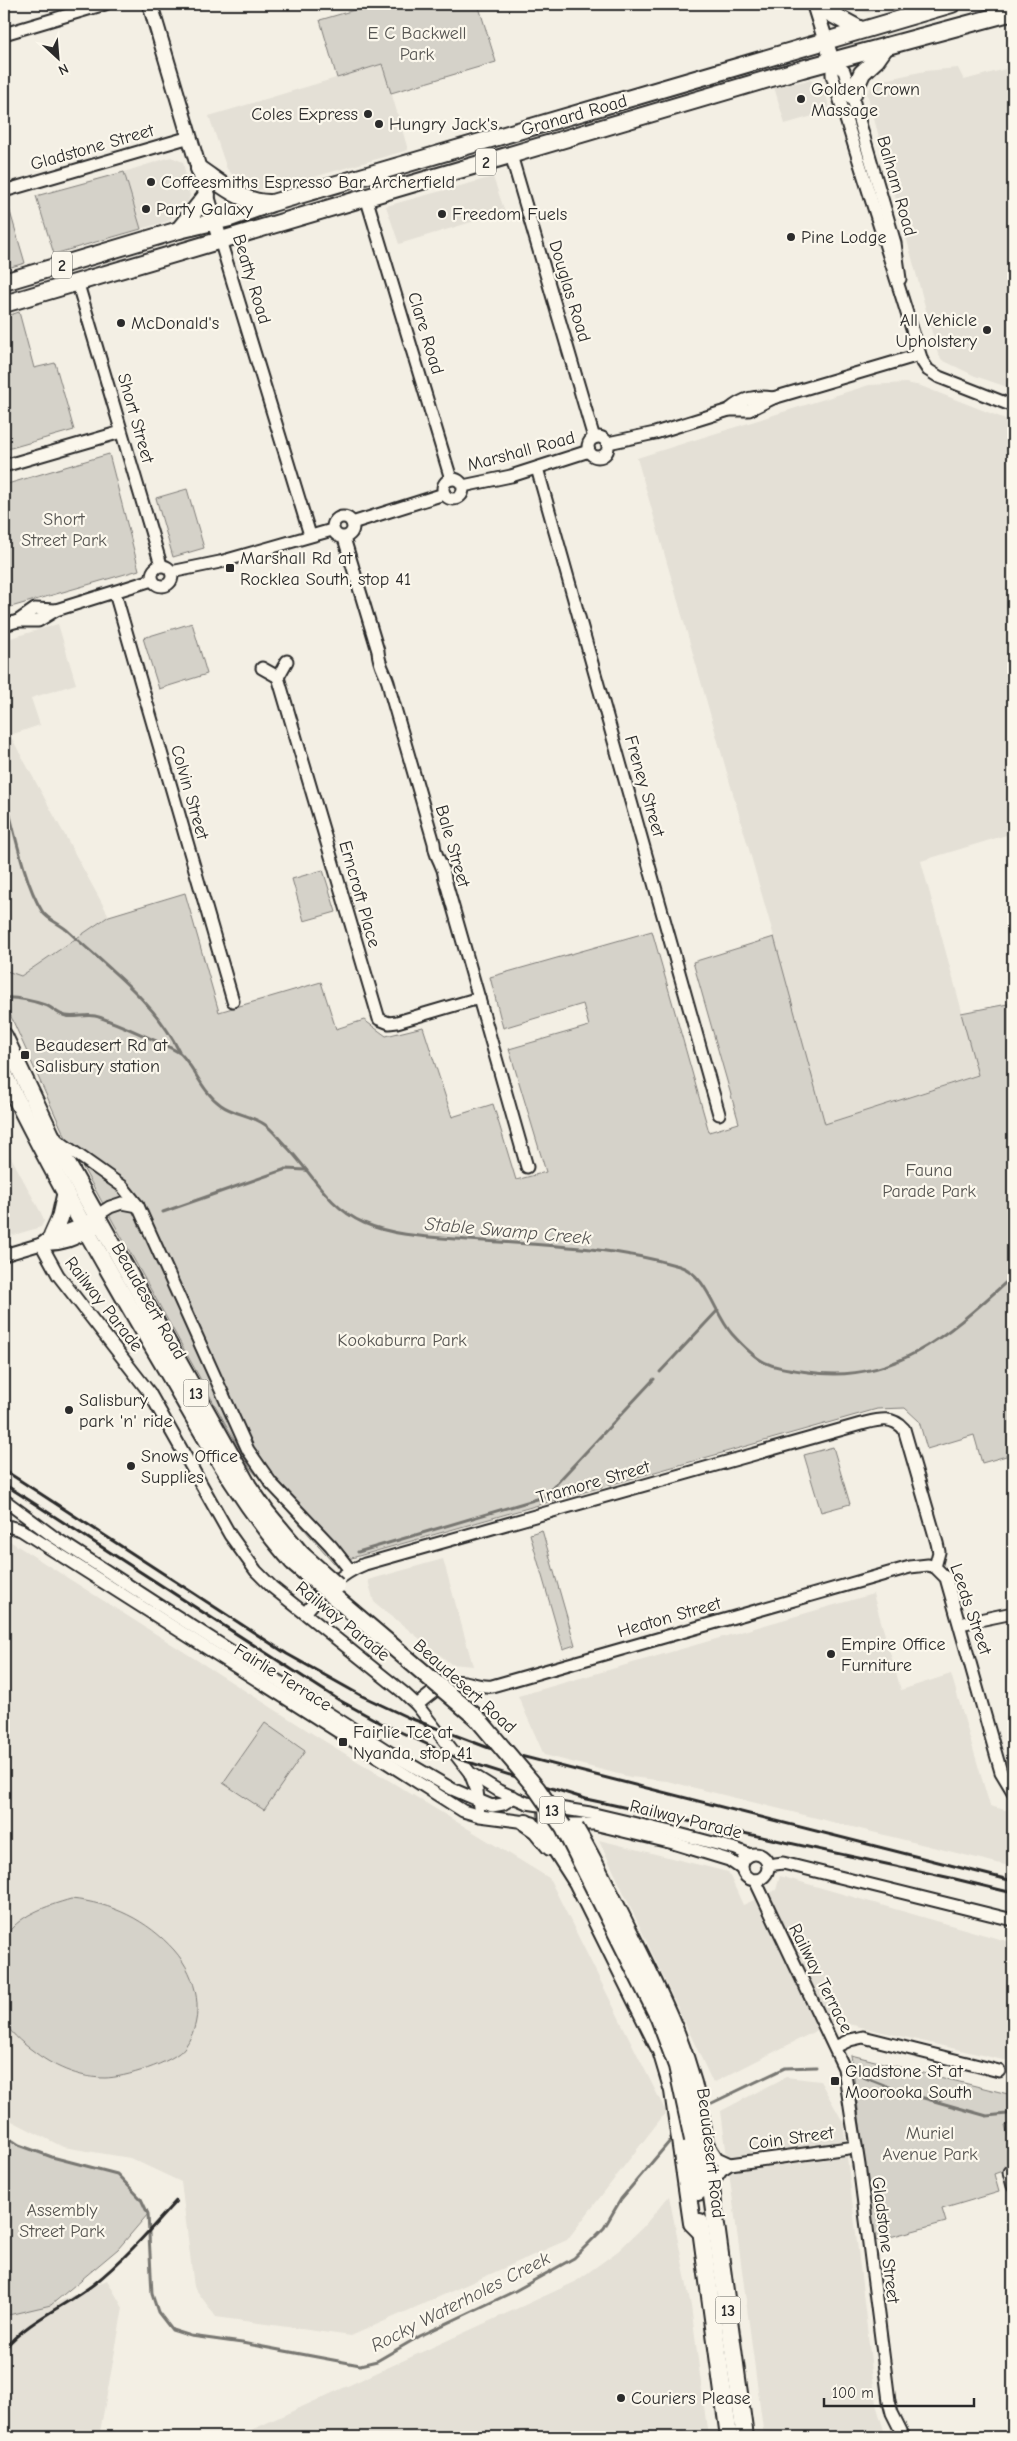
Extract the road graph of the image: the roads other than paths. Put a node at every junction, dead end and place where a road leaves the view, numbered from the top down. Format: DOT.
graph roads {
  1 [pos="105,4"];
  2 [pos="150,4"];
  3 [pos="815,4"];
  4 [pos="952,4"];
  5 [pos="1013,12"];
  6 [pos="861,30"];
  7 [pos="4,34"];
  8 [pos="825,41"];
  9 [pos="886,46"];
  10 [pos="832,60"];
  11 [pos="852,96"];
  12 [pos="190,137"];
  13 [pos="511,155"];
  14 [pos="199,169"];
  15 [pos="4,192"];
  16 [pos="207,195"];
  17 [pos="366,197"];
  18 [pos="272,203"];
  19 [pos="215,222"];
  20 [pos="179,230"];
  21 [pos="220,240"];
  22 [pos="77,281"];
  23 [pos="4,282"];
  24 [pos="901,298"];
  25 [pos="4,304"];
  26 [pos="919,355"];
  27 [pos="1013,406"];
  28 [pos="121,432"];
  29 [pos="594,438"];
  30 [pos="608,444"];
  31 [pos="589,451"];
  32 [pos="4,466"];
  33 [pos="537,468"];
  34 [pos="450,479"];
  35 [pos="463,486"];
  36 [pos="444,494"];
  37 [pos="352,523"];
  38 [pos="332,530"];
  39 [pos="310,536"];
  40 [pos="344,538"];
  41 [pos="166,568"];
  42 [pos="152,580"];
  43 [pos="115,593"];
  44 [pos="4,625"];
  45 [pos="287,661"];
  46 [pos="262,668"];
  47 [pos="278,677"];
  48 [pos="480,998"];
  49 [pos="232,1001"];
  50 [pos="4,1036"];
  51 [pos="4,1074"];
  52 [pos="719,1114"];
  53 [pos="51,1134"];
  54 [pos="527,1167"];
  55 [pos="65,1196"];
  56 [pos="138,1206"];
  57 [pos="99,1220"];
  58 [pos="84,1229"];
  59 [pos="47,1240"];
  60 [pos="4,1255"];
  61 [pos="904,1429"];
  62 [pos="4,1500"];
  63 [pos="4,1525"];
  64 [pos="297,1558"];
  65 [pos="935,1567"];
  66 [pos="350,1570"];
  67 [pos="305,1613"];
  68 [pos="1013,1613"];
  69 [pos="960,1624"];
  70 [pos="417,1705"];
  71 [pos="1013,1769"];
  72 [pos="1001,1772"];
  73 [pos="470,1773"];
  74 [pos="1013,1792"];
  75 [pos="514,1797"];
  76 [pos="479,1802"];
  77 [pos="547,1806"];
  78 [pos="480,1816"];
  79 [pos="526,1823"];
  80 [pos="552,1824"];
  81 [pos="557,1853"];
  82 [pos="750,1855"];
  83 [pos="768,1866"];
  84 [pos="742,1869"];
  85 [pos="755,1880"];
  86 [pos="1013,1920"];
  87 [pos="600,1928"];
  88 [pos="835,2047"];
  89 [pos="1000,2071"];
  90 [pos="700,2137"];
  91 [pos="856,2147"];
  92 [pos="730,2164"];
  93 [pos="1009,2172"];
  94 [pos="711,2185"];
  95 [pos="1013,2186"];
  96 [pos="700,2230"];
  97 [pos="729,2437"];
  98 [pos="745,2437"];
  99 [pos="904,2437"];
  1 -- 7 [label="street"];
  2 -- 12 [label="main road, Beatty Road"];
  3 -- 6 [label="highway"];
  3 -- 8 [label="main road, Balham Road"];
  4 -- 6 [label="highway, Granard Road / 2"];
  5 -- 9 [label="highway, Granard Road / 2"];
  6 -- 8 [label="highway, Granard Road / 2"];
  8 -- 10 [label="main road, Balham Road"];
  8 -- 18 [label="highway, Granard Road / 2"];
  9 -- 10 [label="highway, Granard Road / 2"];
  9 -- 11 [label="highway"];
  10 -- 11 [label="street, Balham Road"];
  10 -- 13 [label="highway, Granard Road / 2"];
  10 -- 24 [label="street, Balham Road"];
  11 -- 24 [label="street, Balham Road"];
  12 -- 14 [label="main road, Beatty Road"];
  12 -- 15 [label="street, Gladstone Street"];
  13 -- 17 [label="highway, Granard Road / 2"];
  13 -- 29 [label="street, Douglas Road"];
  14 -- 16 [label="main road, Beatty Road"];
  14 -- 18 [label="highway"];
  16 -- 19 [label="main road, Beatty Road"];
  16 -- 20 [label="highway"];
  17 -- 21 [label="highway, Granard Road / 2"];
  17 -- 34 [label="street, Clare Road"];
  18 -- 19 [label="highway, Granard Road / 2"];
  19 -- 20 [label="highway, Granard Road / 2"];
  19 -- 21 [label="main road, Beatty Road"];
  20 -- 23 [label="highway, Granard Road / 2"];
  21 -- 22 [label="highway, Granard Road / 2"];
  21 -- 39 [label="street, Beatty Road"];
  22 -- 25 [label="highway, Granard Road / 2"];
  22 -- 28 [label="street, Short Street"];
  24 -- 26 [label="street, Balham Road"];
  26 -- 27 [label="street"];
  26 -- 30 [label="street"];
  28 -- 32 [label="street"];
  28 -- 41 [label="street, Short Street"];
  29 -- 30 [label="street"];
  29 -- 31 [label="street"];
  30 -- 31 [label="street"];
  31 -- 33 [label="street, Marshall Road"];
  33 -- 35 [label="street, Marshall Road"];
  33 -- 52 [label="street, Freney Street"];
  34 -- 35 [label="street"];
  34 -- 36 [label="street"];
  35 -- 36 [label="street"];
  36 -- 37 [label="street"];
  37 -- 38 [label="street"];
  37 -- 40 [label="street"];
  38 -- 39 [label="street"];
  38 -- 40 [label="street"];
  39 -- 41 [label="street"];
  40 -- 48 [label="street, Bale Street"];
  41 -- 42 [label="street"];
  41 -- 42 [label="street"];
  42 -- 43 [label="street"];
  43 -- 44 [label="street"];
  43 -- 49 [label="street, Colvin Street"];
  45 -- 47 [label="street"];
  46 -- 47 [label="street"];
  47 -- 48 [label="street, Erncroft Place"];
  48 -- 54 [label="street, Bale Street"];
  50 -- 53 [label="highway, Beaudesert Road / 13"];
  51 -- 55 [label="highway, Beaudesert Road / 13"];
  53 -- 56 [label="street, Beaudesert Road"];
  53 -- 57 [label="highway, Beaudesert Road / 13"];
  55 -- 58 [label="highway, Beaudesert Road / 13"];
  55 -- 59 [label="highway"];
  56 -- 57 [label="street"];
  56 -- 66 [label="street, Beaudesert Road"];
  57 -- 58 [label="street"];
  57 -- 64 [label="highway, Beaudesert Road / 13"];
  58 -- 59 [label="street"];
  58 -- 64 [label="highway, Beaudesert Road / 13"];
  59 -- 60 [label="street"];
  59 -- 67 [label="street, Railway Parade"];
  61 -- 65 [label="street, Leeds Street"];
  61 -- 66 [label="street, Tramore Street"];
  62 -- 76 [label="street, Fairlie Terrace"];
  63 -- 78 [label="street, Fairlie Terrace"];
  64 -- 90 [label="highway, Beaudesert Road / 13, bridge"];
  65 -- 69 [label="street, Leeds Street"];
  65 -- 70 [label="street, Heaton Street"];
  66 -- 67 [label="street, Tramore Street"];
  67 -- 70 [label="street, Railway Parade"];
  68 -- 69 [label="street"];
  69 -- 72 [label="street, Leeds Street"];
  70 -- 73 [label="street, Railway Parade"];
  71 -- 72 [label="street"];
  72 -- 74 [label="street, Leeds Street"];
  73 -- 75 [label="street, Railway Parade"];
  73 -- 76 [label="street"];
  75 -- 76 [label="street, Fairlie Terrace"];
  75 -- 77 [label="street, Railway Parade"];
  76 -- 78 [label="street"];
  77 -- 80 [label="highway"];
  77 -- 82 [label="street, Railway Parade"];
  78 -- 79 [label="street, Fairlie Terrace"];
  79 -- 80 [label="street, Fairlie Terrace"];
  79 -- 81 [label="highway"];
  80 -- 81 [label="highway"];
  80 -- 84 [label="street, Railway Parade"];
  80 -- 87 [label="highway"];
  81 -- 87 [label="highway"];
  82 -- 83 [label="street"];
  82 -- 84 [label="street"];
  83 -- 85 [label="street"];
  83 -- 86 [label="street"];
  84 -- 85 [label="street"];
  85 -- 88 [label="street, Railway Terrace"];
  87 -- 96 [label="highway"];
  88 -- 89 [label="street, Railway Terrace"];
  88 -- 91 [label="street, Gladstone Street"];
  90 -- 92 [label="street, Coin Street"];
  90 -- 94 [label="highway, Beaudesert Road / 13"];
  90 -- 96 [label="highway, Beaudesert Road / 13"];
  91 -- 92 [label="street, Coin Street"];
  91 -- 99 [label="street, Gladstone Street"];
  92 -- 94 [label="street, Coin Street"];
  93 -- 95 [label="street"];
  94 -- 98 [label="highway, Beaudesert Road / 13"];
  96 -- 97 [label="highway, Beaudesert Road / 13"];
}
